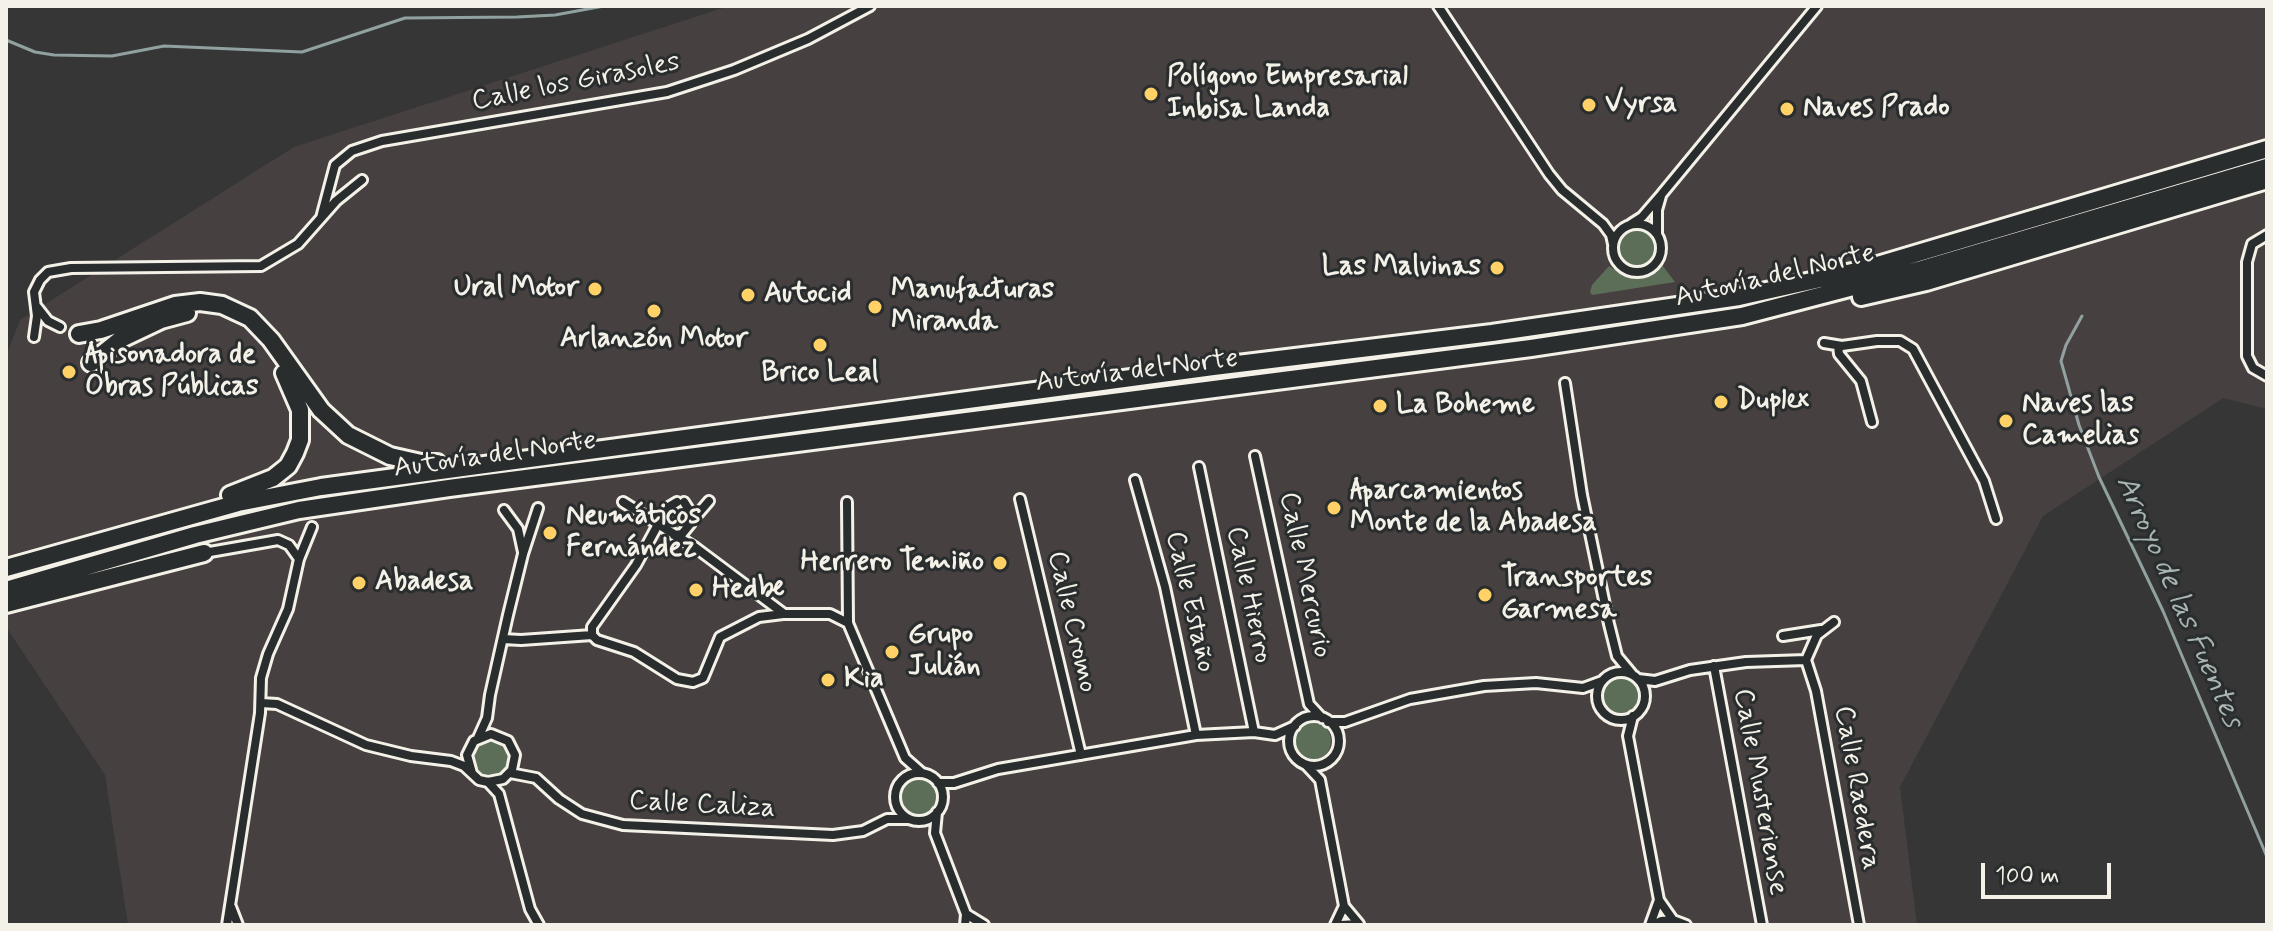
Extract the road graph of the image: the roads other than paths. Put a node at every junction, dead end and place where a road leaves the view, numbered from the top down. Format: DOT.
graph roads {
  1 [pos="870,6"];
  2 [pos="1438,6"];
  3 [pos="1817,6"];
  4 [pos="2267,149"];
  5 [pos="2267,167"];
  6 [pos="362,180"];
  7 [pos="2267,180"];
  8 [pos="1661,195"];
  9 [pos="321,218"];
  10 [pos="1596,218"];
  11 [pos="1630,224"];
  12 [pos="1657,233"];
  13 [pos="2267,235"];
  14 [pos="1613,244"];
  15 [pos="35,303"];
  16 [pos="1742,316"];
  17 [pos="60,327"];
  18 [pos="79,334"];
  19 [pos="34,337"];
  20 [pos="1824,343"];
  21 [pos="1838,346"];
  22 [pos="91,363"];
  23 [pos="2267,376"];
  24 [pos="1565,383"];
  25 [pos="1872,422"];
  26 [pos="1255,456"];
  27 [pos="494,463"];
  28 [pos="1199,467"];
  29 [pos="1135,480"];
  30 [pos="1020,499"];
  31 [pos="709,501"];
  32 [pos="623,502"];
  33 [pos="847,502"];
  34 [pos="538,508"];
  35 [pos="504,510"];
  36 [pos="193,514"];
  37 [pos="1996,519"];
  38 [pos="660,522"];
  39 [pos="690,526"];
  40 [pos="312,527"];
  41 [pos="671,533"];
  42 [pos="696,548"];
  43 [pos="204,553"];
  44 [pos="523,554"];
  45 [pos="299,559"];
  46 [pos="6,568"];
  47 [pos="6,590"];
  48 [pos="761,596"];
  49 [pos="6,604"];
  50 [pos="783,614"];
  51 [pos="759,617"];
  52 [pos="1834,622"];
  53 [pos="848,623"];
  54 [pos="1821,630"];
  55 [pos="592,635"];
  56 [pos="1783,636"];
  57 [pos="503,639"];
  58 [pos="1617,656"];
  59 [pos="1806,660"];
  60 [pos="1714,666"];
  61 [pos="1635,676"];
  62 [pos="1603,680"];
  63 [pos="1655,681"];
  64 [pos="1583,688"];
  65 [pos="1645,698"];
  66 [pos="261,703"];
  67 [pos="1309,704"];
  68 [pos="1599,704"];
  69 [pos="1633,716"];
  70 [pos="487,718"];
  71 [pos="1615,719"];
  72 [pos="1325,720"];
  73 [pos="1345,722"];
  74 [pos="1296,724"];
  75 [pos="1254,732"];
  76 [pos="1196,735"];
  77 [pos="1275,735"];
  78 [pos="1628,736"];
  79 [pos="501,737"];
  80 [pos="477,738"];
  81 [pos="1338,743"];
  82 [pos="1291,750"];
  83 [pos="468,751"];
  84 [pos="515,755"];
  85 [pos="1081,755"];
  86 [pos="905,758"];
  87 [pos="451,761"];
  88 [pos="1327,762"];
  89 [pos="1306,765"];
  90 [pos="472,773"];
  91 [pos="922,773"];
  92 [pos="508,774"];
  93 [pos="526,774"];
  94 [pos="902,779"];
  95 [pos="1320,780"];
  96 [pos="488,782"];
  97 [pos="938,783"];
  98 [pos="954,783"];
  99 [pos="499,794"];
  100 [pos="895,799"];
  101 [pos="942,799"];
  102 [pos="938,811"];
  103 [pos="887,819"];
  104 [pos="914,820"];
  105 [pos="935,833"];
  106 [pos="1659,900"];
  107 [pos="230,905"];
  108 [pos="1344,906"];
  109 [pos="530,911"];
  110 [pos="966,914"];
  111 [pos="1673,920"];
  112 [pos="1361,924"];
  113 [pos="227,925"];
  114 [pos="238,925"];
  115 [pos="527,925"];
  116 [pos="539,925"];
  117 [pos="965,925"];
  118 [pos="984,925"];
  119 [pos="1335,925"];
  120 [pos="1341,925"];
  121 [pos="1652,925"];
  122 [pos="1686,925"];
  123 [pos="1762,925"];
  124 [pos="1859,925"];
  1 -- 9 [label="street, Calle los Girasoles"];
  2 -- 10 [label="street"];
  3 -- 8 [label="street"];
  4 -- 27 [label="highway, Autovía del Norte"];
  5 -- 16 [label="highway, Autovía del Norte"];
  6 -- 9 [label="street"];
  7 -- 16 [label="highway"];
  8 -- 11 [label="street"];
  8 -- 12 [label="street"];
  9 -- 15 [label="street"];
  10 -- 11 [label="street"];
  10 -- 14 [label="street"];
  11 -- 12 [label="street"];
  11 -- 14 [label="street"];
  12 -- 14 [label="street"];
  13 -- 23 [label="street"];
  15 -- 17 [label="street"];
  15 -- 19 [label="street"];
  16 -- 47 [label="highway, Autovía del Norte"];
  18 -- 27 [label="highway"];
  20 -- 21 [label="street"];
  21 -- 25 [label="street"];
  21 -- 37 [label="street"];
  22 -- 36 [label="highway"];
  24 -- 58 [label="street"];
  26 -- 67 [label="street, Calle Mercurio"];
  27 -- 36 [label="highway, Autovía del Norte"];
  28 -- 75 [label="street, Calle Hierro"];
  29 -- 76 [label="street, Calle Estaño"];
  30 -- 85 [label="street, Calle Cromo"];
  31 -- 39 [label="street"];
  32 -- 38 [label="street"];
  33 -- 53 [label="street"];
  34 -- 44 [label="street"];
  35 -- 44 [label="street"];
  36 -- 46 [label="highway, Autovía del Norte"];
  38 -- 39 [label="street"];
  38 -- 41 [label="street"];
  38 -- 55 [label="street"];
  39 -- 41 [label="street"];
  39 -- 42 [label="street"];
  40 -- 45 [label="street"];
  41 -- 42 [label="street"];
  42 -- 48 [label="street"];
  43 -- 45 [label="street"];
  43 -- 49 [label="highway"];
  44 -- 57 [label="street"];
  45 -- 66 [label="street"];
  48 -- 50 [label="street"];
  48 -- 51 [label="street"];
  50 -- 51 [label="street"];
  50 -- 53 [label="street"];
  51 -- 55 [label="street"];
  52 -- 54 [label="street"];
  53 -- 86 [label="street"];
  54 -- 56 [label="street"];
  54 -- 59 [label="street"];
  55 -- 57 [label="street"];
  57 -- 70 [label="street"];
  58 -- 61 [label="street"];
  58 -- 62 [label="street"];
  59 -- 60 [label="street"];
  59 -- 124 [label="street, Calle Raedera"];
  60 -- 63 [label="street"];
  60 -- 123 [label="street, Calle Musteriense"];
  61 -- 62 [label="street"];
  61 -- 63 [label="street"];
  61 -- 65 [label="street"];
  62 -- 64 [label="street"];
  62 -- 68 [label="street"];
  63 -- 65 [label="street"];
  64 -- 68 [label="street"];
  64 -- 73 [label="street"];
  65 -- 69 [label="street"];
  66 -- 87 [label="street"];
  66 -- 107 [label="street"];
  67 -- 72 [label="street"];
  67 -- 74 [label="street"];
  68 -- 71 [label="street"];
  69 -- 71 [label="street"];
  69 -- 78 [label="street"];
  70 -- 79 [label="street"];
  70 -- 80 [label="street"];
  71 -- 78 [label="street"];
  72 -- 73 [label="street"];
  72 -- 74 [label="street"];
  72 -- 81 [label="street"];
  73 -- 81 [label="street"];
  74 -- 77 [label="street"];
  74 -- 82 [label="street"];
  75 -- 76 [label="street"];
  75 -- 77 [label="street"];
  76 -- 85 [label="street"];
  77 -- 82 [label="street"];
  78 -- 106 [label="street"];
  79 -- 80 [label="street"];
  79 -- 84 [label="street"];
  80 -- 83 [label="street"];
  81 -- 88 [label="street"];
  82 -- 89 [label="street"];
  83 -- 87 [label="street"];
  83 -- 90 [label="street"];
  84 -- 92 [label="street"];
  84 -- 93 [label="street, Calle Caliza"];
  85 -- 98 [label="street"];
  86 -- 91 [label="street"];
  86 -- 94 [label="street"];
  87 -- 90 [label="street"];
  88 -- 89 [label="street"];
  88 -- 95 [label="street"];
  89 -- 95 [label="street"];
  90 -- 96 [label="street"];
  91 -- 94 [label="street"];
  91 -- 97 [label="street"];
  92 -- 93 [label="street"];
  92 -- 96 [label="street"];
  92 -- 99 [label="street"];
  93 -- 103 [label="street, Calle Caliza"];
  94 -- 100 [label="street"];
  95 -- 108 [label="street"];
  96 -- 99 [label="street"];
  97 -- 98 [label="street"];
  97 -- 101 [label="street"];
  98 -- 101 [label="street"];
  99 -- 109 [label="street"];
  100 -- 103 [label="street"];
  100 -- 104 [label="street"];
  101 -- 102 [label="street"];
  102 -- 104 [label="street"];
  102 -- 105 [label="street"];
  103 -- 104 [label="street, Calle Caliza"];
  104 -- 105 [label="street"];
  105 -- 110 [label="street"];
  106 -- 111 [label="street"];
  106 -- 121 [label="street"];
  107 -- 113 [label="street"];
  107 -- 114 [label="street"];
  108 -- 112 [label="street"];
  108 -- 119 [label="street"];
  109 -- 115 [label="street"];
  109 -- 116 [label="street"];
  110 -- 117 [label="street"];
  110 -- 118 [label="street"];
  111 -- 121 [label="street"];
  111 -- 122 [label="street"];
  112 -- 120 [label="street"];
}
